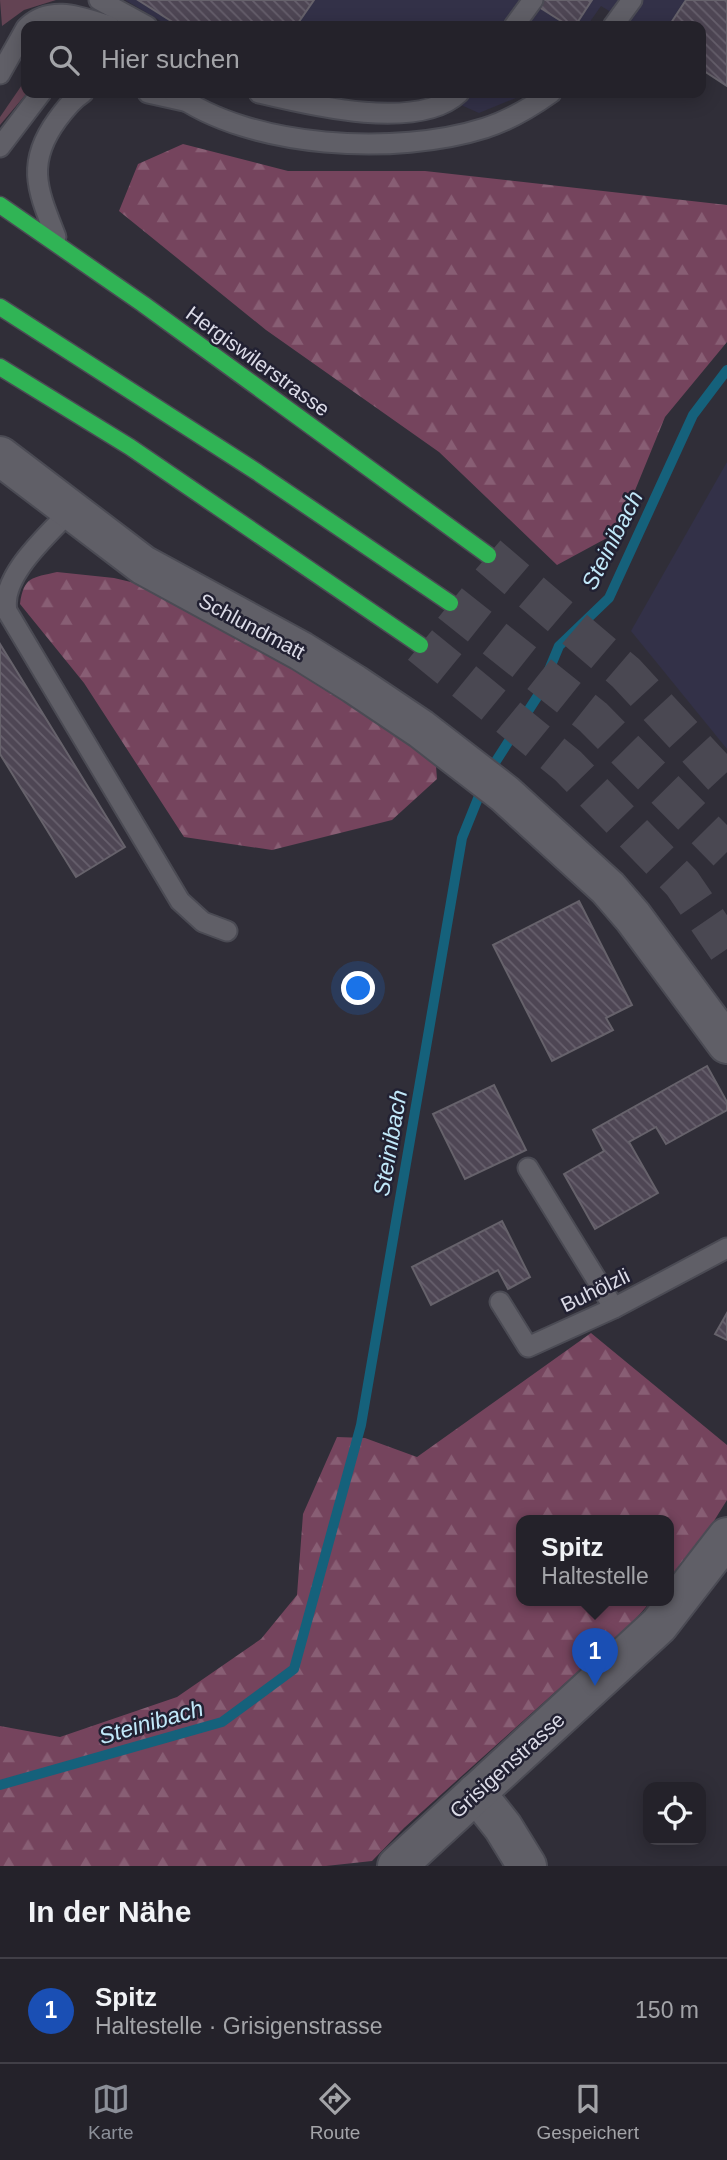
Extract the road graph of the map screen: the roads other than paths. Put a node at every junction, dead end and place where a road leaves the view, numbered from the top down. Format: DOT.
graph roads {
  1 [pos="99,0"];
  2 [pos="533,0"];
  3 [pos="632,0"];
  4 [pos="34,21"];
  5 [pos="95,21"];
  6 [pos="138,21"];
  7 [pos="518,21"];
  8 [pos="617,21"];
  9 [pos="21,38"];
  10 [pos="0,75"];
  11 [pos="37,98"];
  12 [pos="76,98"];
  13 [pos="181,98"];
  14 [pos="285,98"];
  15 [pos="454,98"];
  16 [pos="544,98"];
  17 [pos="0,147"];
  18 [pos="0,205"];
  19 [pos="60,244"];
  20 [pos="0,307"];
  21 [pos="0,367"];
  22 [pos="0,456"];
  23 [pos="71,510"];
  24 [pos="488,555"];
  25 [pos="450,603"];
  26 [pos="420,645"];
  27 [pos="227,931"];
  28 [pos="727,1044"];
  29 [pos="528,1168"];
  30 [pos="727,1248"];
  31 [pos="500,1302"];
  32 [pos="614,1308"];
  33 [pos="727,1537"];
  34 [pos="674,1606"];
  35 [pos="674,1606"];
  36 [pos="476,1793"];
  37 [pos="397,1866"];
  38 [pos="527,1866"];
  1 -- 6 [label="lane"];
  2 -- 7 [label="lane"];
  3 -- 8 [label="lane"];
  4 -- 5 [label="lane"];
  9 -- 10 [label="lane"];
  11 -- 17 [label="lane"];
  12 -- 19 [label="lane"];
  13 -- 16 [label="lane"];
  14 -- 15 [label="lane"];
  18 -- 19 [label="main road, Hergiswilerstrasse"];
  19 -- 24 [label="main road, Hergiswilerstrasse"];
  20 -- 25 [label="main road"];
  21 -- 26 [label="main road"];
  22 -- 23 [label="street, Schlundmatt"];
  23 -- 27 [label="lane"];
  23 -- 28 [label="street, Schlundmatt"];
  29 -- 32 [label="lane"];
  30 -- 32 [label="lane, Buhölzli"];
  31 -- 32 [label="lane, Buhölzli"];
  33 -- 34 [label="street, Grisigenstrasse"];
  35 -- 36 [label="street, Grisigenstrasse"];
  36 -- 37 [label="street, Grisigenstrasse"];
  36 -- 38 [label="street"];
}
